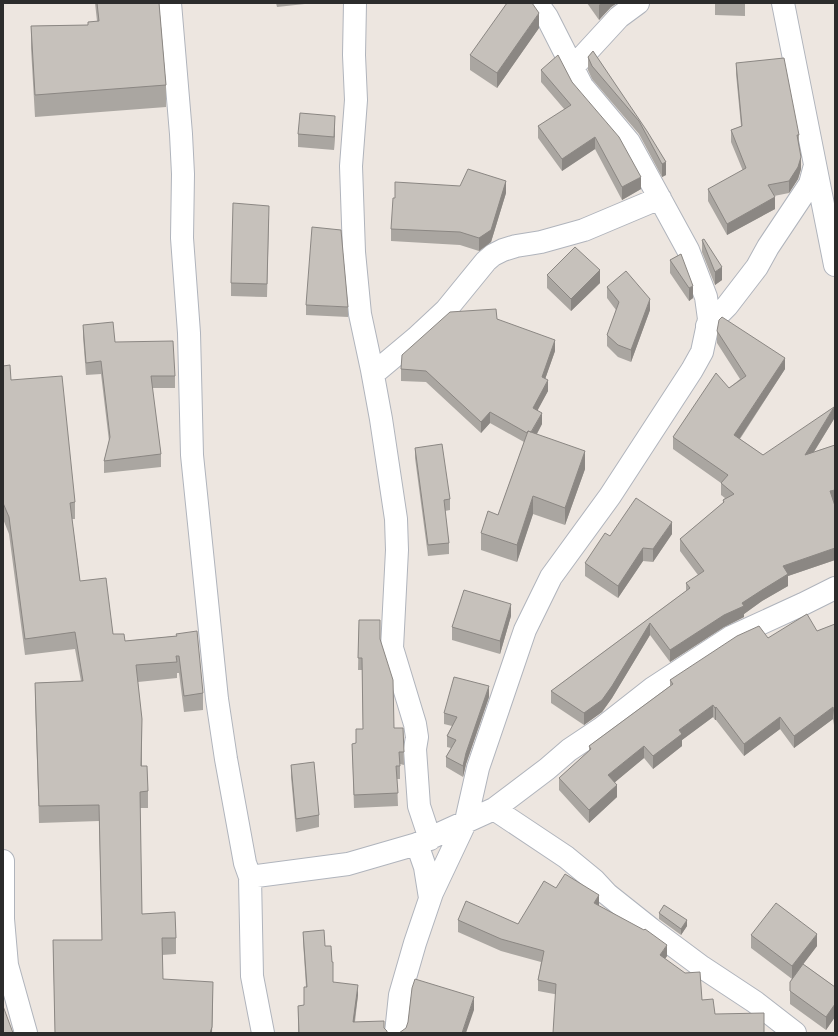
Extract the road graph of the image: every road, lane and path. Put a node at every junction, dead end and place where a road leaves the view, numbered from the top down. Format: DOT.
graph roads {
  1 [pos="170,3"];
  2 [pos="355,3"];
  3 [pos="537,3"];
  4 [pos="638,3"];
  5 [pos="783,3"];
  6 [pos="573,67"];
  7 [pos="816,165"];
  8 [pos="660,198"];
  9 [pos="835,265"];
  10 [pos="707,326"];
  11 [pos="373,374"];
  12 [pos="835,588"];
  13 [pos="494,808"];
  14 [pos="466,821"];
  15 [pos="423,842"];
  16 [pos="3,865"];
  17 [pos="250,877"];
  18 [pos="430,898"];
  19 [pos="26,1033"];
  20 [pos="263,1033"];
  21 [pos="396,1033"];
  22 [pos="795,1033"];
  1 -- 17 [label="street"];
  2 -- 11 [label="street"];
  3 -- 6 [label="street"];
  4 -- 6 [label="street"];
  5 -- 7 [label="street"];
  6 -- 8 [label="street"];
  7 -- 9 [label="street"];
  7 -- 10 [label="street"];
  8 -- 10 [label="street"];
  8 -- 11 [label="street"];
  10 -- 14 [label="street"];
  11 -- 15 [label="street"];
  12 -- 13 [label="street"];
  13 -- 14 [label="street"];
  13 -- 22 [label="street"];
  14 -- 15 [label="street"];
  14 -- 18 [label="street"];
  15 -- 17 [label="street"];
  15 -- 18 [label="street"];
  16 -- 19 [label="street"];
  17 -- 20 [label="street"];
  18 -- 21 [label="street"];
}
